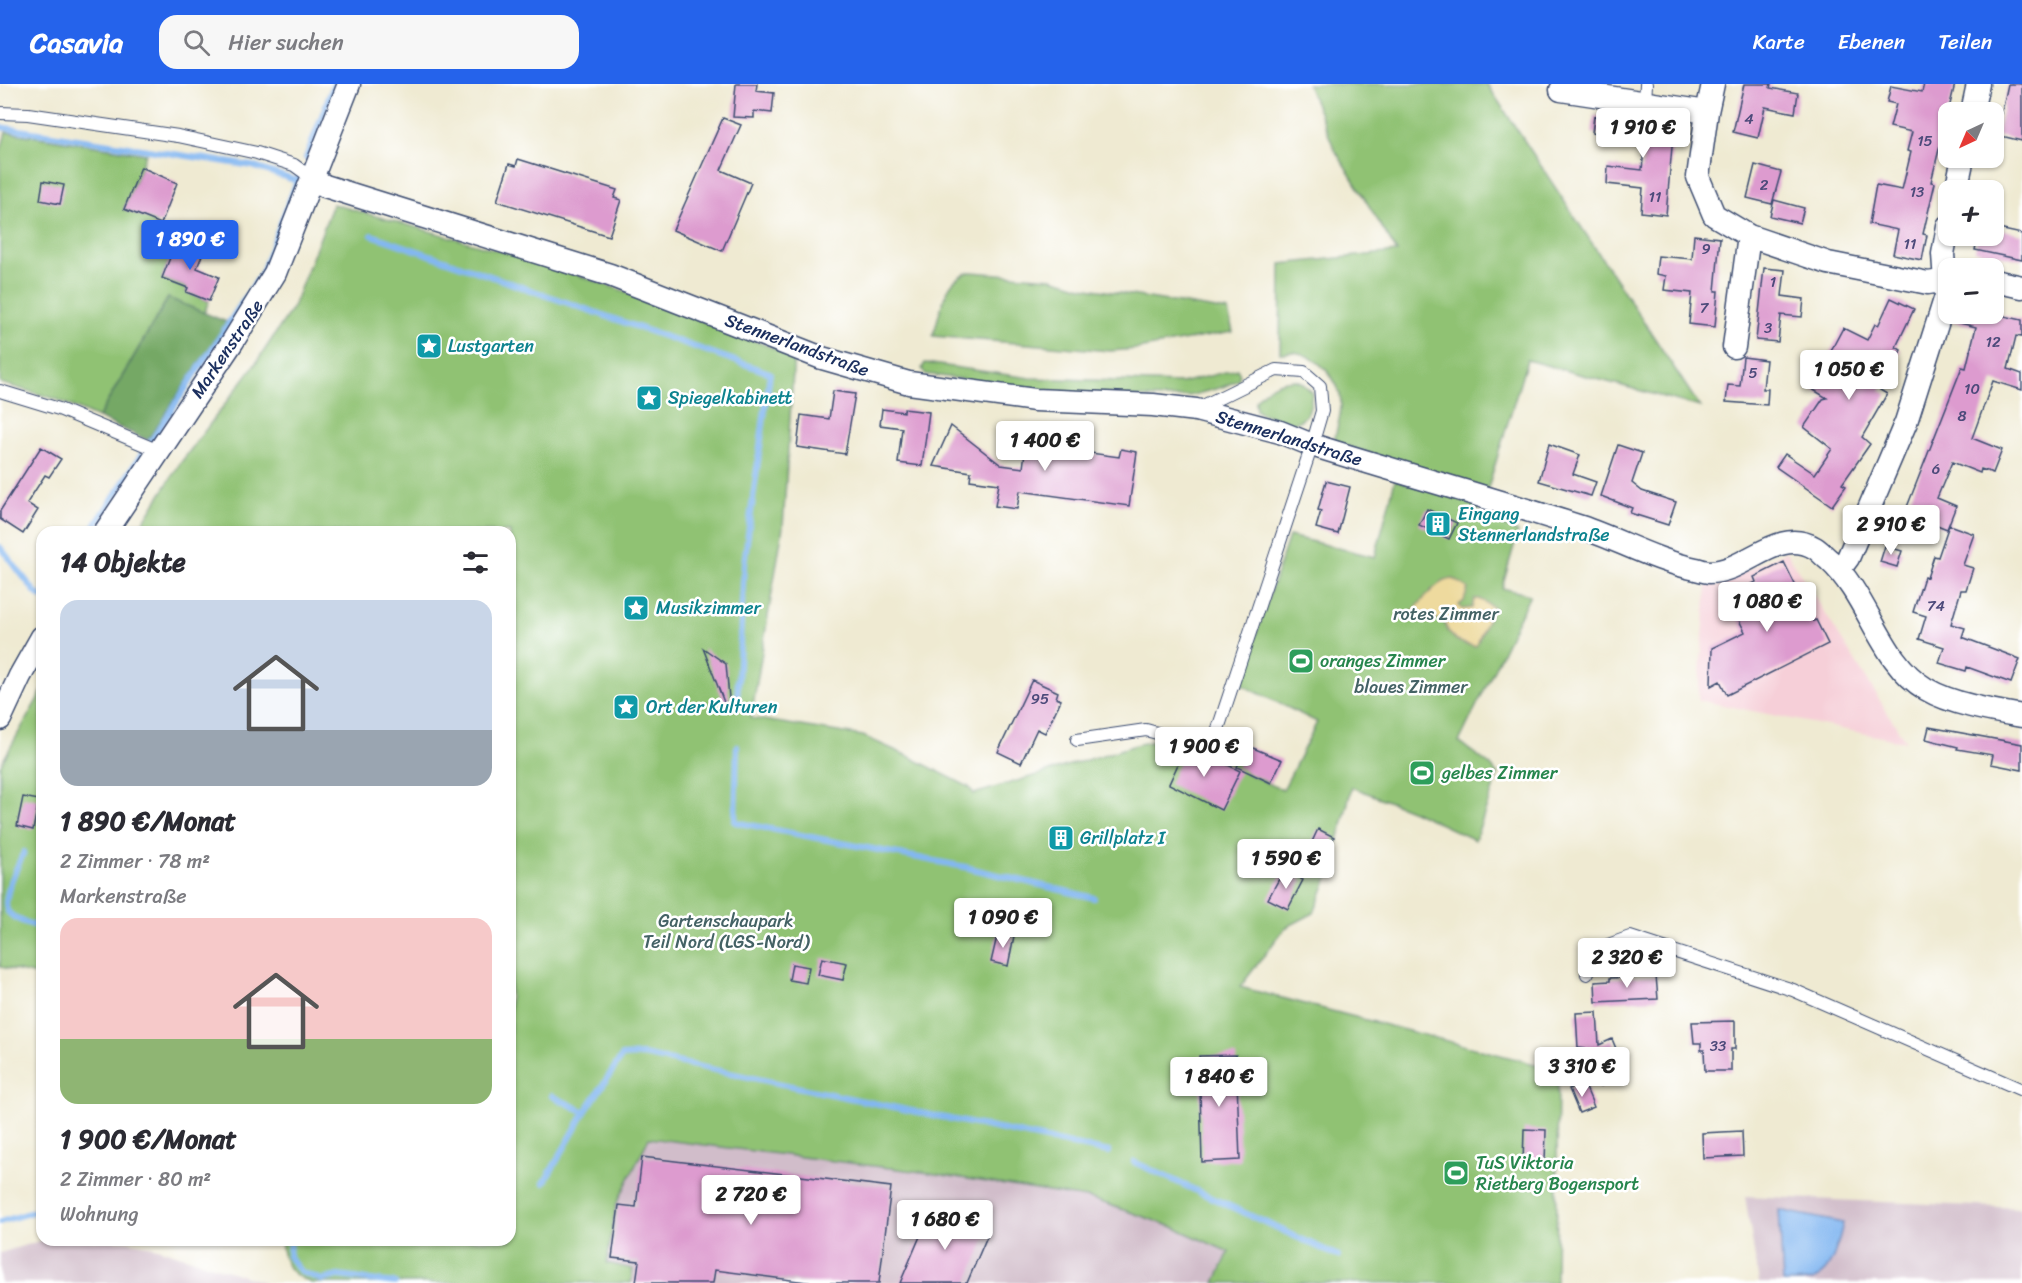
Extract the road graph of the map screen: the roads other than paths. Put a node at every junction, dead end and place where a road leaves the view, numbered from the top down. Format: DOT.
graph roads {
  1 [pos="349,84"];
  2 [pos="1713,84"];
  3 [pos="1978,84"];
  4 [pos="1561,90"];
  5 [pos="1645,93"];
  6 [pos="1974,102"];
  7 [pos="1707,112"];
  8 [pos="0,113"];
  9 [pos="312,178"];
  10 [pos="1749,236"];
  11 [pos="1938,281"];
  12 [pos="2004,283"];
  13 [pos="2022,287"];
  14 [pos="1938,321"];
  15 [pos="1734,347"];
  16 [pos="0,391"];
  17 [pos="1196,410"];
  18 [pos="1312,445"];
  19 [pos="159,451"];
  20 [pos="109,526"];
  21 [pos="1839,570"];
  22 [pos="36,648"];
  23 [pos="2022,716"];
  24 [pos="0,719"];
  25 [pos="1077,740"];
  26 [pos="1587,974"];
  27 [pos="2022,1090"];
  1 -- 9 [label="street, Markenstraße"];
  2 -- 7 [label="street"];
  3 -- 6 [label="street"];
  4 -- 5 [label="street"];
  5 -- 7 [label="street"];
  7 -- 10 [label="street"];
  8 -- 9 [label="lane"];
  9 -- 17 [label="street, Stennerlandstraße"];
  9 -- 19 [label="street, Markenstraße"];
  10 -- 11 [label="street"];
  10 -- 15 [label="street"];
  12 -- 13 [label="street"];
  14 -- 21 [label="street"];
  16 -- 19 [label="lane"];
  17 -- 18 [label="street, Stennerlandstraße"];
  17 -- 18 [label="lane"];
  18 -- 21 [label="street, Stennerlandstraße"];
  18 -- 25 [label="lane"];
  19 -- 20 [label="street, Markenstraße"];
  21 -- 23 [label="street, Stennerlandstraße"];
  22 -- 24 [label="street"];
  26 -- 27 [label="lane"];
}
